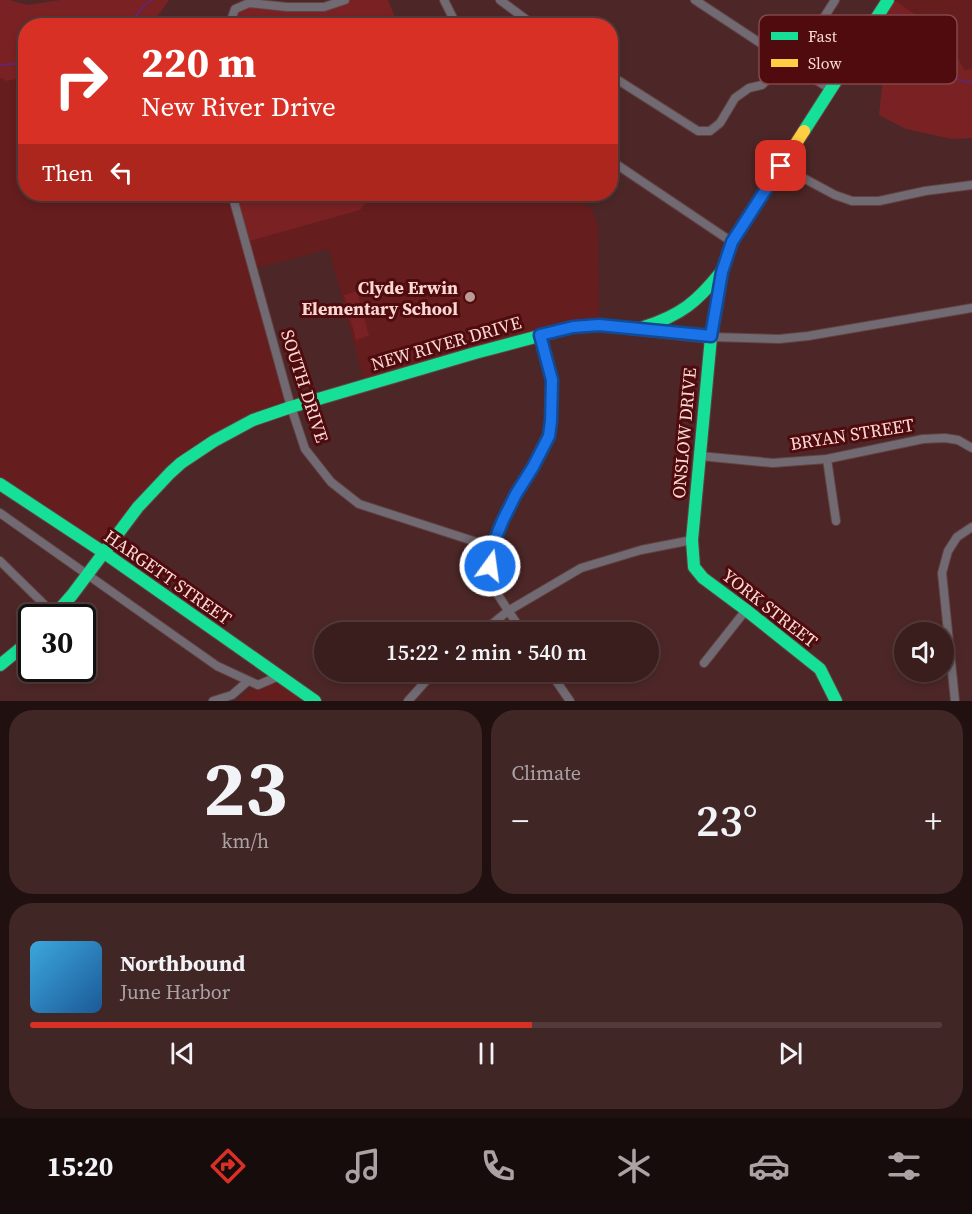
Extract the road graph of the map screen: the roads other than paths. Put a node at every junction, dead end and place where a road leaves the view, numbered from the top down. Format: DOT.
graph roads {
  1 [pos="345,0"];
  2 [pos="444,0"];
  3 [pos="500,0"];
  4 [pos="695,0"];
  5 [pos="835,0"];
  6 [pos="888,0"];
  7 [pos="236,6"];
  8 [pos="826,15"];
  9 [pos="878,15"];
  10 [pos="454,18"];
  11 [pos="524,18"];
  12 [pos="759,42"];
  13 [pos="618,80"];
  14 [pos="763,84"];
  15 [pos="822,84"];
  16 [pos="833,84"];
  17 [pos="830,89"];
  18 [pos="618,165"];
  19 [pos="781,166"];
  20 [pos="972,185"];
  21 [pos="234,201"];
  22 [pos="732,242"];
  23 [pos="722,272"];
  24 [pos="972,308"];
  25 [pos="636,329"];
  26 [pos="540,335"];
  27 [pos="711,336"];
  28 [pos="291,406"];
  29 [pos="972,448"];
  30 [pos="700,456"];
  31 [pos="827,459"];
  32 [pos="0,484"];
  33 [pos="0,513"];
  34 [pos="836,521"];
  35 [pos="972,526"];
  36 [pos="692,540"];
  37 [pos="492,547"];
  38 [pos="103,552"];
  39 [pos="0,561"];
  40 [pos="87,574"];
  41 [pos="41,604"];
  42 [pos="64,604"];
  43 [pos="746,610"];
  44 [pos="508,611"];
  45 [pos="494,622"];
  46 [pos="516,622"];
  47 [pos="18,650"];
  48 [pos="704,663"];
  49 [pos="0,665"];
  50 [pos="279,676"];
  51 [pos="248,681"];
  52 [pos="425,682"];
  53 [pos="557,682"];
  54 [pos="213,701"];
  55 [pos="315,701"];
  56 [pos="408,701"];
  57 [pos="570,701"];
  58 [pos="836,701"];
  59 [pos="955,701"];
  1 -- 7 [label="street"];
  2 -- 10 [label="street"];
  3 -- 11 [label="street"];
  4 -- 12 [label="street"];
  5 -- 8 [label="street"];
  6 -- 9 [label="street, ONSLOW DRIVE"];
  13 -- 14 [label="street"];
  15 -- 17 [label="street"];
  16 -- 17 [label="street, ONSLOW DRIVE"];
  17 -- 19 [label="street, ONSLOW DRIVE"];
  18 -- 22 [label="street"];
  19 -- 20 [label="street"];
  19 -- 22 [label="street, ONSLOW DRIVE"];
  21 -- 28 [label="street, SOUTH DRIVE"];
  22 -- 23 [label="street, ONSLOW DRIVE"];
  23 -- 25 [label="street"];
  23 -- 27 [label="street, ONSLOW DRIVE"];
  24 -- 27 [label="street, NEW RIVER DRIVE"];
  25 -- 26 [label="street, NEW RIVER DRIVE"];
  25 -- 27 [label="street, NEW RIVER DRIVE"];
  26 -- 28 [label="street, NEW RIVER DRIVE"];
  26 -- 37 [label="street"];
  27 -- 30 [label="street, ONSLOW DRIVE"];
  28 -- 37 [label="street, SOUTH DRIVE"];
  28 -- 38 [label="street, NEW RIVER DRIVE"];
  29 -- 31 [label="street, BRYAN STREET"];
  30 -- 31 [label="street, BRYAN STREET"];
  30 -- 36 [label="street, ONSLOW DRIVE"];
  31 -- 34 [label="street"];
  32 -- 38 [label="street, HARGETT STREET"];
  33 -- 40 [label="street"];
  35 -- 59 [label="street"];
  36 -- 43 [label="street, YORK STREET"];
  36 -- 44 [label="street"];
  37 -- 44 [label="street"];
  38 -- 40 [label="street, NEW RIVER DRIVE"];
  38 -- 50 [label="street, HARGETT STREET"];
  39 -- 41 [label="street"];
  40 -- 42 [label="street, NEW RIVER DRIVE"];
  40 -- 51 [label="street"];
  43 -- 48 [label="street"];
  43 -- 58 [label="street, YORK STREET"];
  44 -- 45 [label="street"];
  44 -- 46 [label="street"];
  47 -- 49 [label="street"];
  50 -- 51 [label="street"];
  50 -- 55 [label="street, HARGETT STREET"];
  51 -- 54 [label="street"];
  52 -- 56 [label="street"];
  53 -- 57 [label="street"];
}
